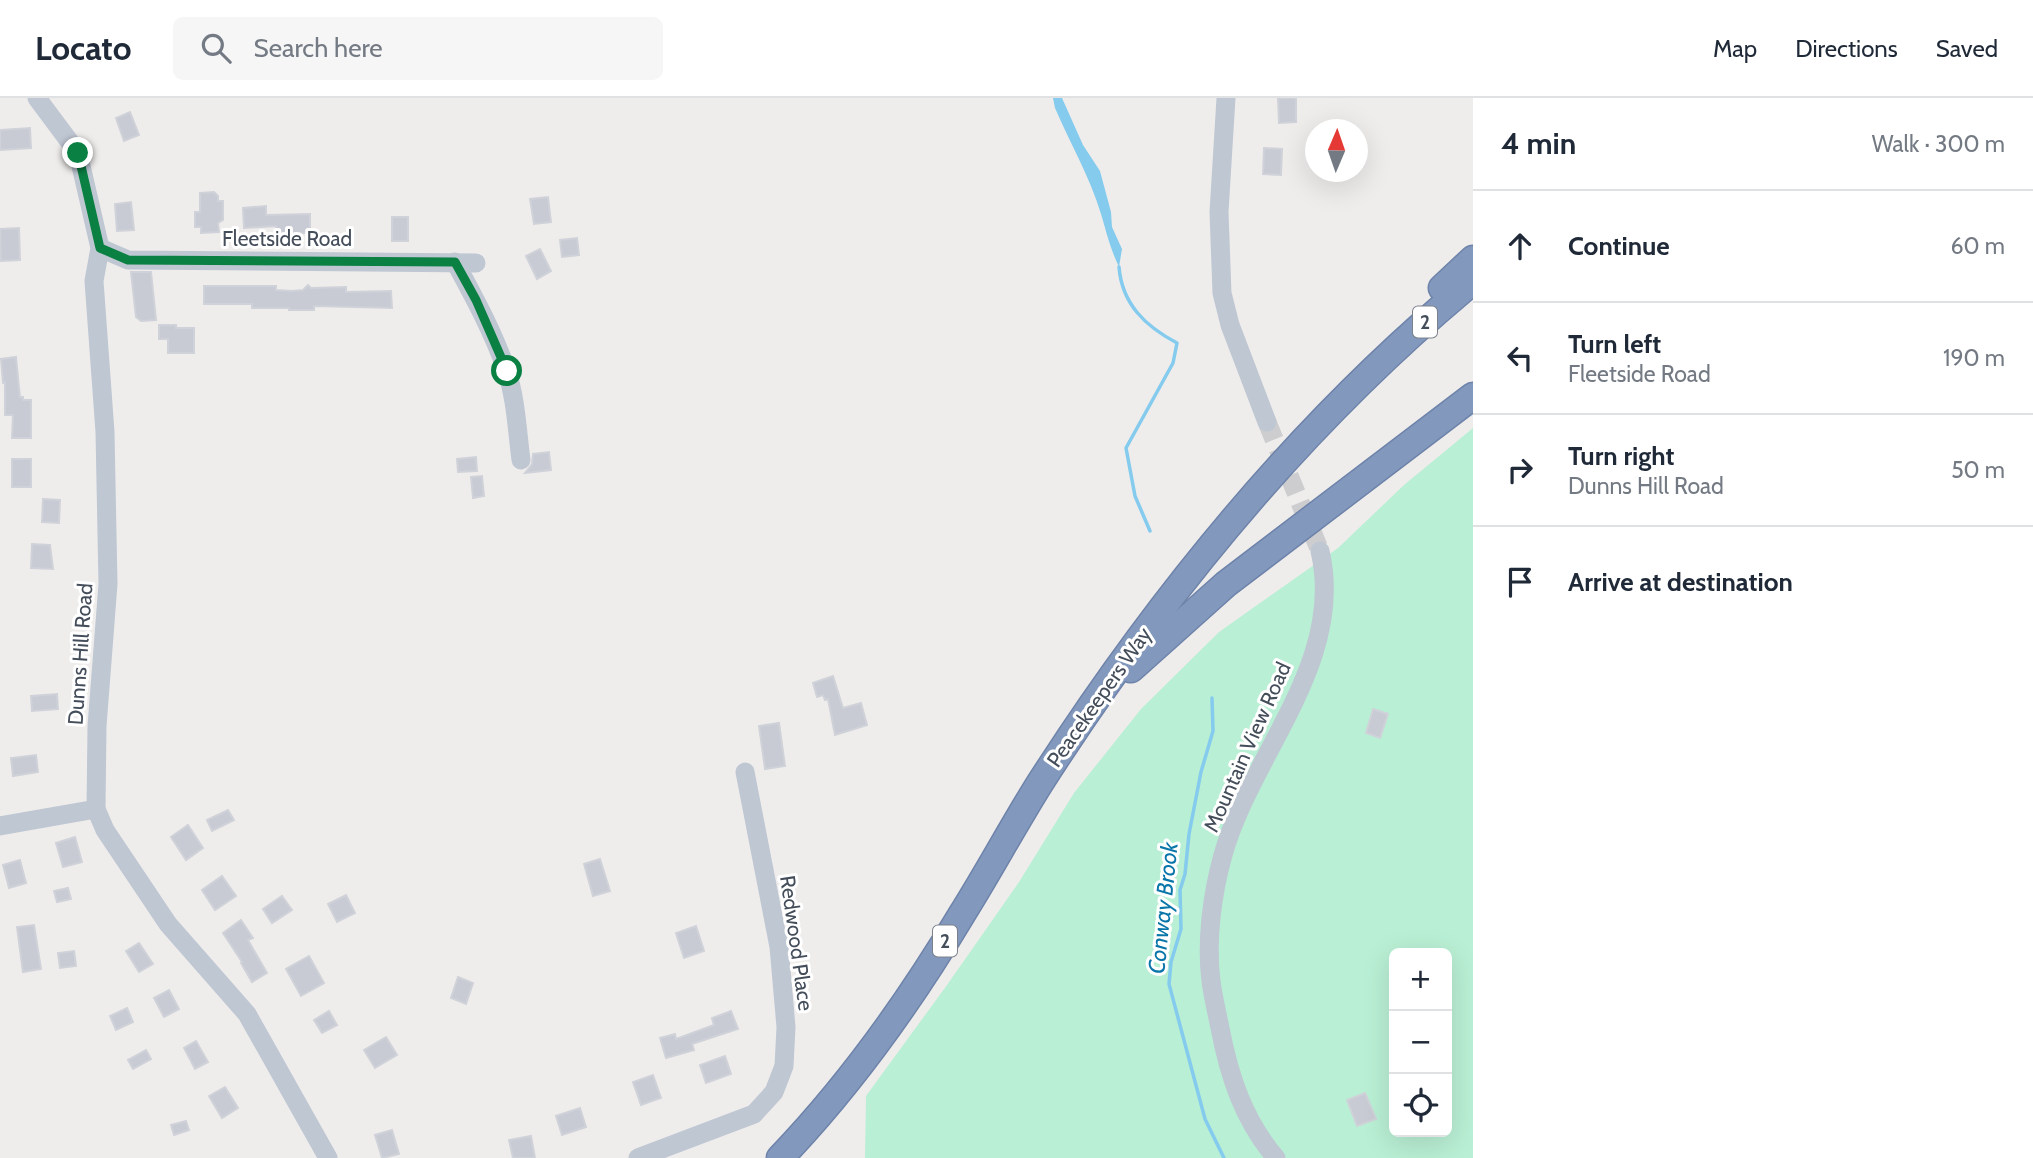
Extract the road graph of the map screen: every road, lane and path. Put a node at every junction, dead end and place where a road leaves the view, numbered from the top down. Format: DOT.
graph roads {
  1 [pos="37,98"];
  2 [pos="1226,98"];
  3 [pos="100,248"];
  4 [pos="1473,259"];
  5 [pos="455,262"];
  6 [pos="476,263"];
  7 [pos="1473,281"];
  8 [pos="1378,365"];
  9 [pos="1473,396"];
  10 [pos="1267,422"];
  11 [pos="521,460"];
  12 [pos="1320,551"];
  13 [pos="1089,709"];
  14 [pos="745,772"];
  15 [pos="96,809"];
  16 [pos="0,826"];
  17 [pos="328,1158"];
  18 [pos="638,1158"];
  19 [pos="780,1158"];
  20 [pos="1276,1158"];
  1 -- 3 [label="street, Dunns Hill Road"];
  2 -- 10 [label="street"];
  3 -- 5 [label="street, Fleetside Road"];
  3 -- 15 [label="street, Dunns Hill Road"];
  4 -- 8 [label="highway"];
  5 -- 6 [label="street, Fleetside Road"];
  5 -- 11 [label="street"];
  7 -- 8 [label="highway, Peacekeepers Way / 2"];
  8 -- 13 [label="highway, Peacekeepers Way / 2"];
  9 -- 13 [label="highway"];
  12 -- 20 [label="street, Mountain View Road"];
  13 -- 19 [label="highway, Peacekeepers Way / 2"];
  14 -- 18 [label="street, Redwood Place"];
  15 -- 16 [label="street"];
  15 -- 17 [label="street, Dunns Hill Road"];
}
